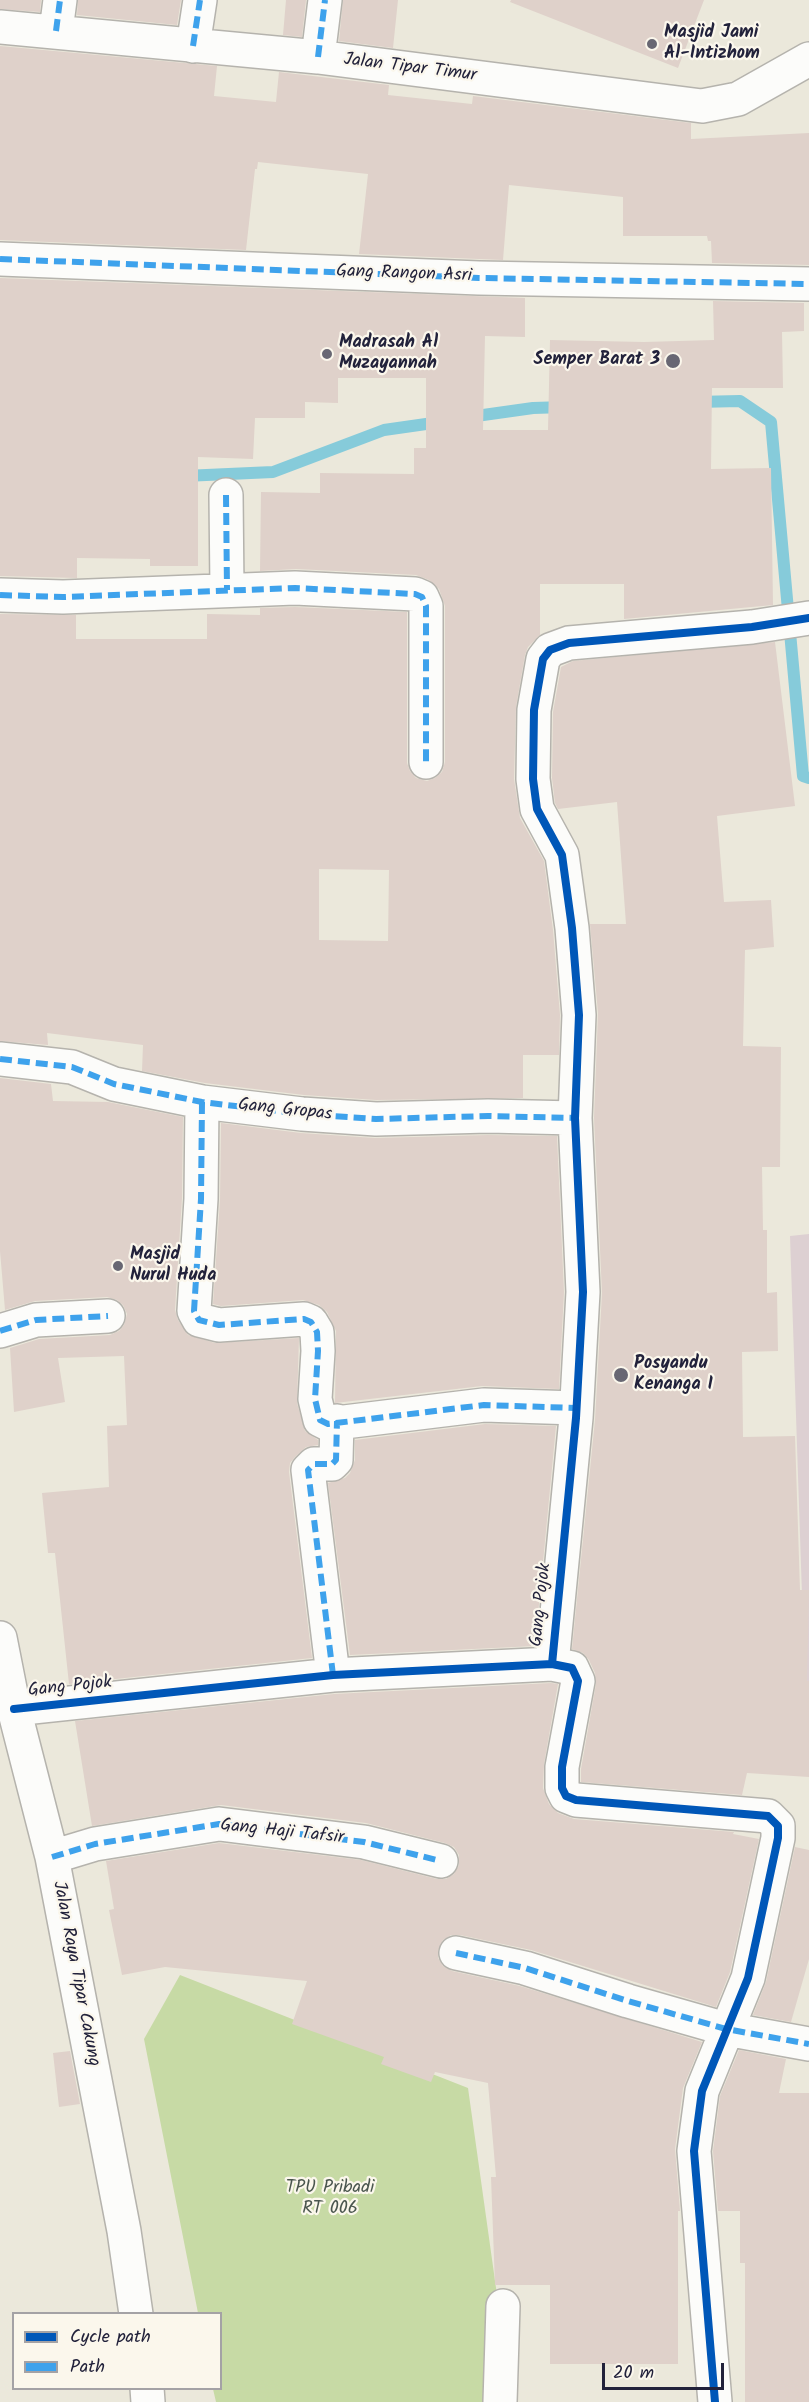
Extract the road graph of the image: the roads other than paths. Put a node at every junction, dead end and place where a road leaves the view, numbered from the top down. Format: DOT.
graph roads {
  1 [pos="200,0"];
  2 [pos="325,0"];
  3 [pos="58,15"];
  4 [pos="0,27"];
  5 [pos="193,46"];
  6 [pos="318,57"];
  7 [pos="809,59"];
  8 [pos="0,259"];
  9 [pos="809,284"];
  10 [pos="226,495"];
  11 [pos="227,590"];
  12 [pos="0,595"];
  13 [pos="802,618"];
  14 [pos="426,762"];
  15 [pos="0,1059"];
  16 [pos="202,1102"];
  17 [pos="575,1118"];
  18 [pos="108,1316"];
  19 [pos="0,1331"];
  20 [pos="576,1408"];
  21 [pos="337,1421"];
  22 [pos="0,1638"];
  23 [pos="552,1664"];
  24 [pos="333,1675"];
  25 [pos="14,1709"];
  26 [pos="52,1857"];
  27 [pos="441,1860"];
  28 [pos="456,1953"];
  29 [pos="726,2029"];
  30 [pos="809,2044"];
  31 [pos="503,2306"];
  32 [pos="136,2312"];
  33 [pos="501,2402"];
  34 [pos="716,2402"];
  1 -- 5 [label="street"];
  2 -- 6 [label="street"];
  3 -- 4 [label="street, Jalan Tipar Timur"];
  3 -- 5 [label="street, Jalan Tipar Timur"];
  5 -- 6 [label="street, Jalan Tipar Timur"];
  6 -- 7 [label="street, Jalan Tipar Timur"];
  8 -- 9 [label="street, Gang Rangon Asri"];
  10 -- 11 [label="street"];
  11 -- 12 [label="street"];
  11 -- 14 [label="street"];
  13 -- 17 [label="street, Gang Pojok"];
  15 -- 16 [label="street, Gang Gropas"];
  16 -- 17 [label="street, Gang Gropas"];
  16 -- 21 [label="street"];
  17 -- 20 [label="street, Gang Pojok"];
  18 -- 19 [label="street"];
  20 -- 21 [label="street"];
  20 -- 23 [label="street, Gang Pojok"];
  21 -- 24 [label="street"];
  22 -- 25 [label="street, Jalan Raya Tipar Cakung"];
  23 -- 24 [label="street, Gang Pojok"];
  23 -- 29 [label="street"];
  24 -- 25 [label="street, Gang Pojok"];
  25 -- 26 [label="street, Jalan Raya Tipar Cakung"];
  26 -- 27 [label="street, Gang Haji Tafsir"];
  26 -- 32 [label="street, Jalan Raya Tipar Cakung"];
  28 -- 29 [label="street"];
  29 -- 30 [label="street"];
  29 -- 34 [label="street"];
  31 -- 33 [label="street"];
}
